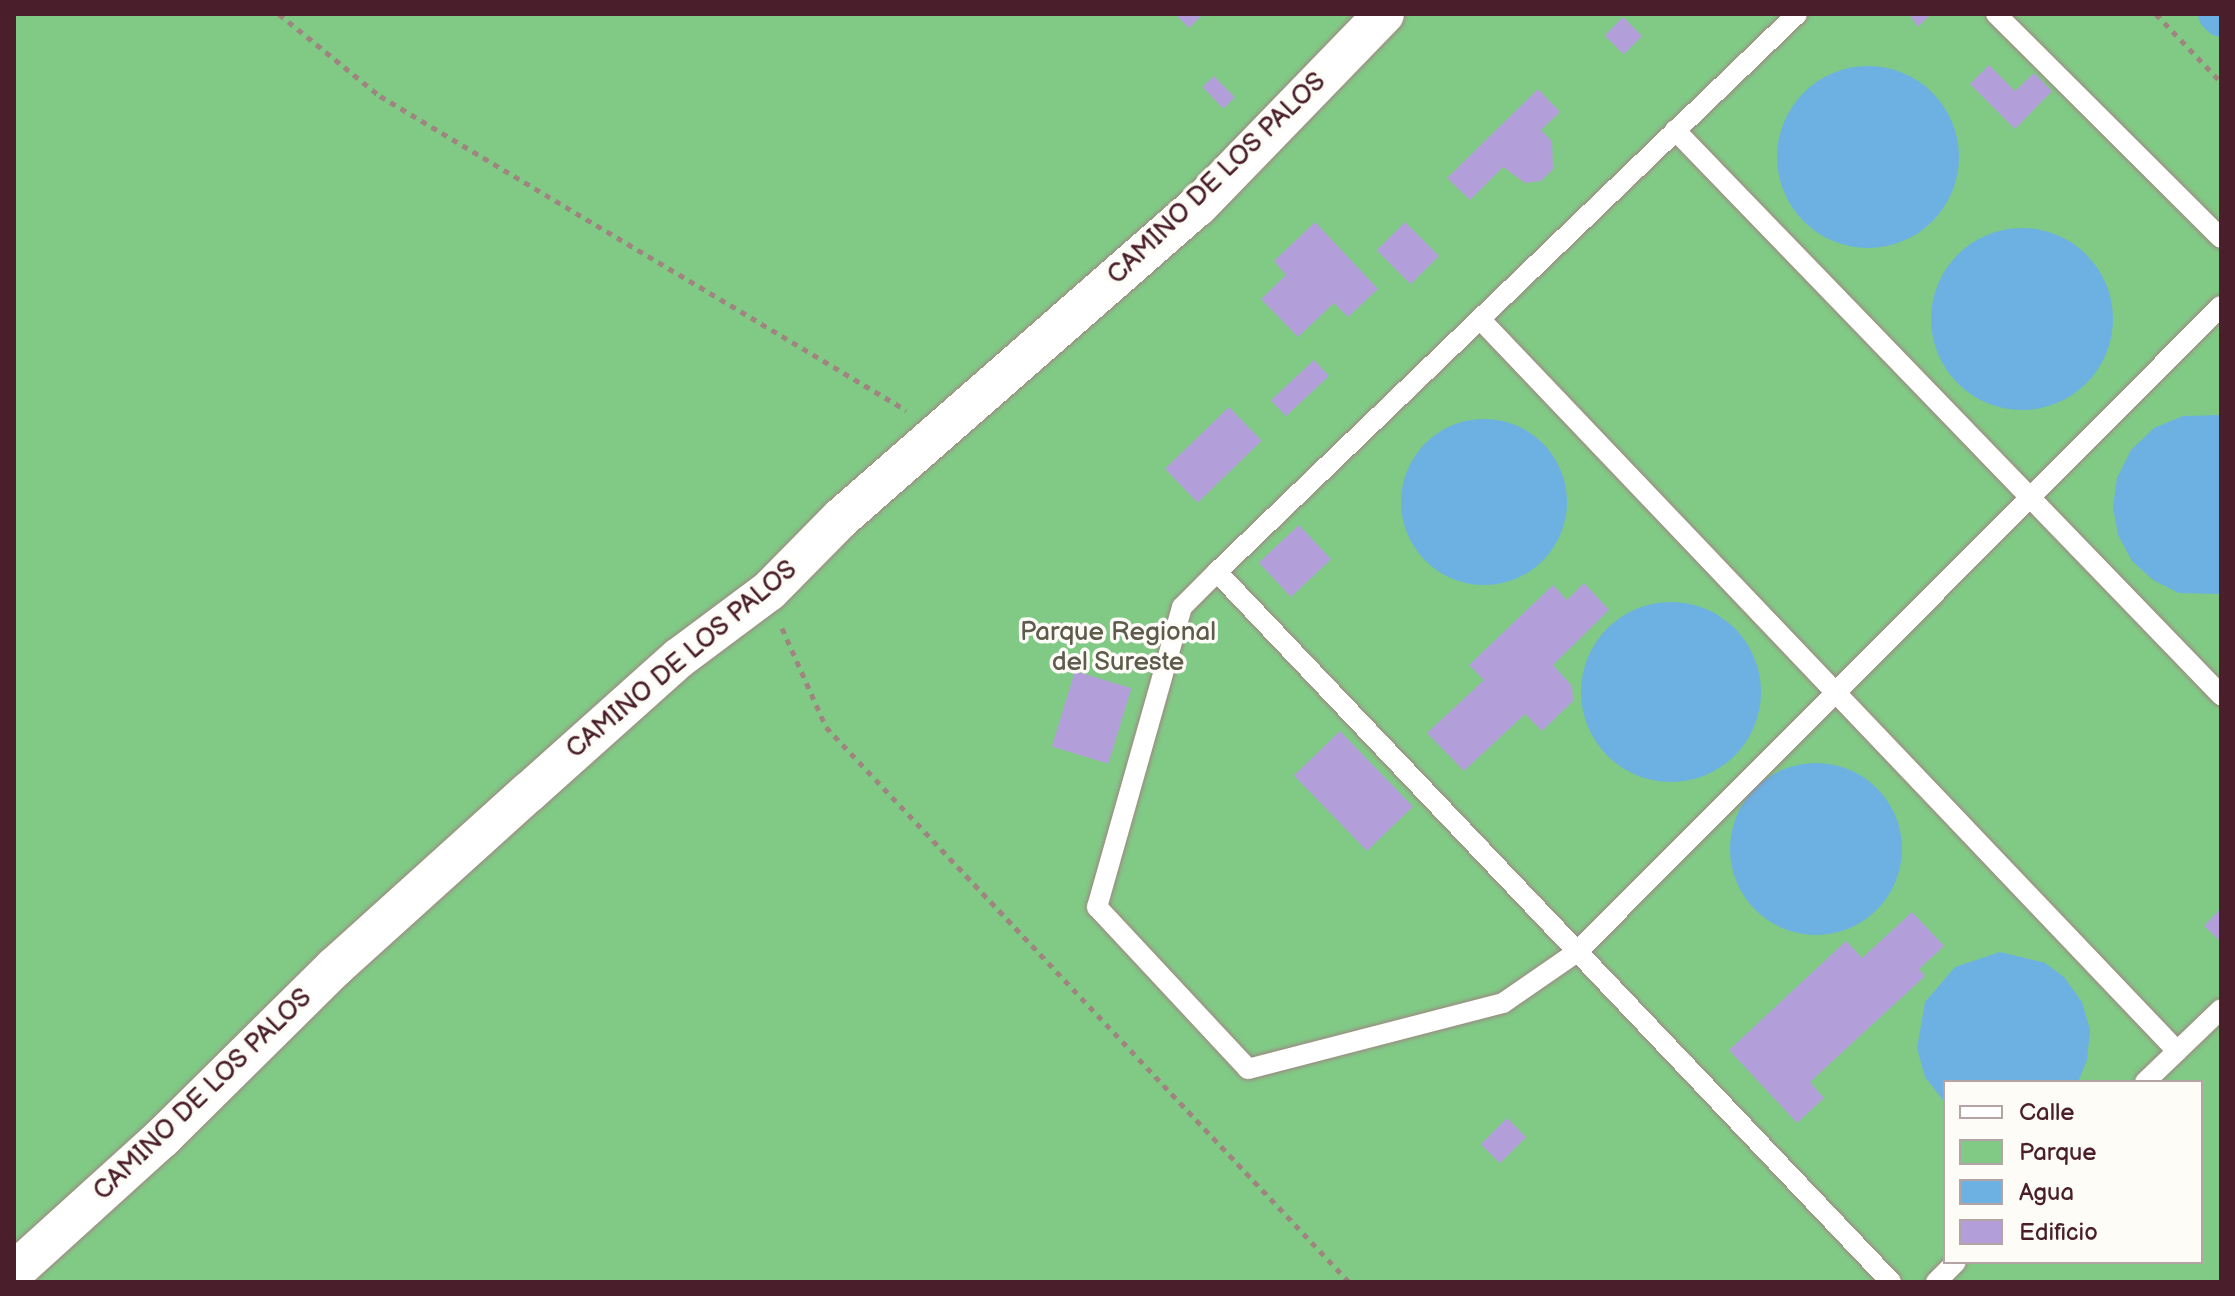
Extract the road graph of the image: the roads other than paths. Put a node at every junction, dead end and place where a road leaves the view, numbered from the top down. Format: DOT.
graph roads {
  1 [pos="1384,14"];
  2 [pos="1797,14"];
  3 [pos="1996,14"];
  4 [pos="1675,130"];
  5 [pos="2221,238"];
  6 [pos="2221,306"];
  7 [pos="1480,319"];
  8 [pos="2030,498"];
  9 [pos="1217,572"];
  10 [pos="1836,692"];
  11 [pos="2221,695"];
  12 [pos="1577,952"];
  13 [pos="2221,1009"];
  14 [pos="2177,1051"];
  15 [pos="2147,1080"];
  16 [pos="1954,1264"];
  17 [pos="14,1272"];
  18 [pos="1891,1282"];
  19 [pos="1936,1282"];
  1 -- 17 [label="street, CAMINO DE LOS PALOS"];
  2 -- 4 [label="lane"];
  3 -- 5 [label="lane"];
  4 -- 7 [label="lane"];
  4 -- 8 [label="lane"];
  6 -- 8 [label="lane"];
  7 -- 9 [label="lane"];
  7 -- 10 [label="lane"];
  8 -- 10 [label="lane"];
  8 -- 11 [label="lane"];
  9 -- 12 [label="lane"];
  9 -- 12 [label="lane"];
  10 -- 12 [label="lane"];
  10 -- 14 [label="lane"];
  12 -- 18 [label="lane"];
  13 -- 14 [label="lane"];
  14 -- 15 [label="lane"];
  16 -- 19 [label="lane"];
}
